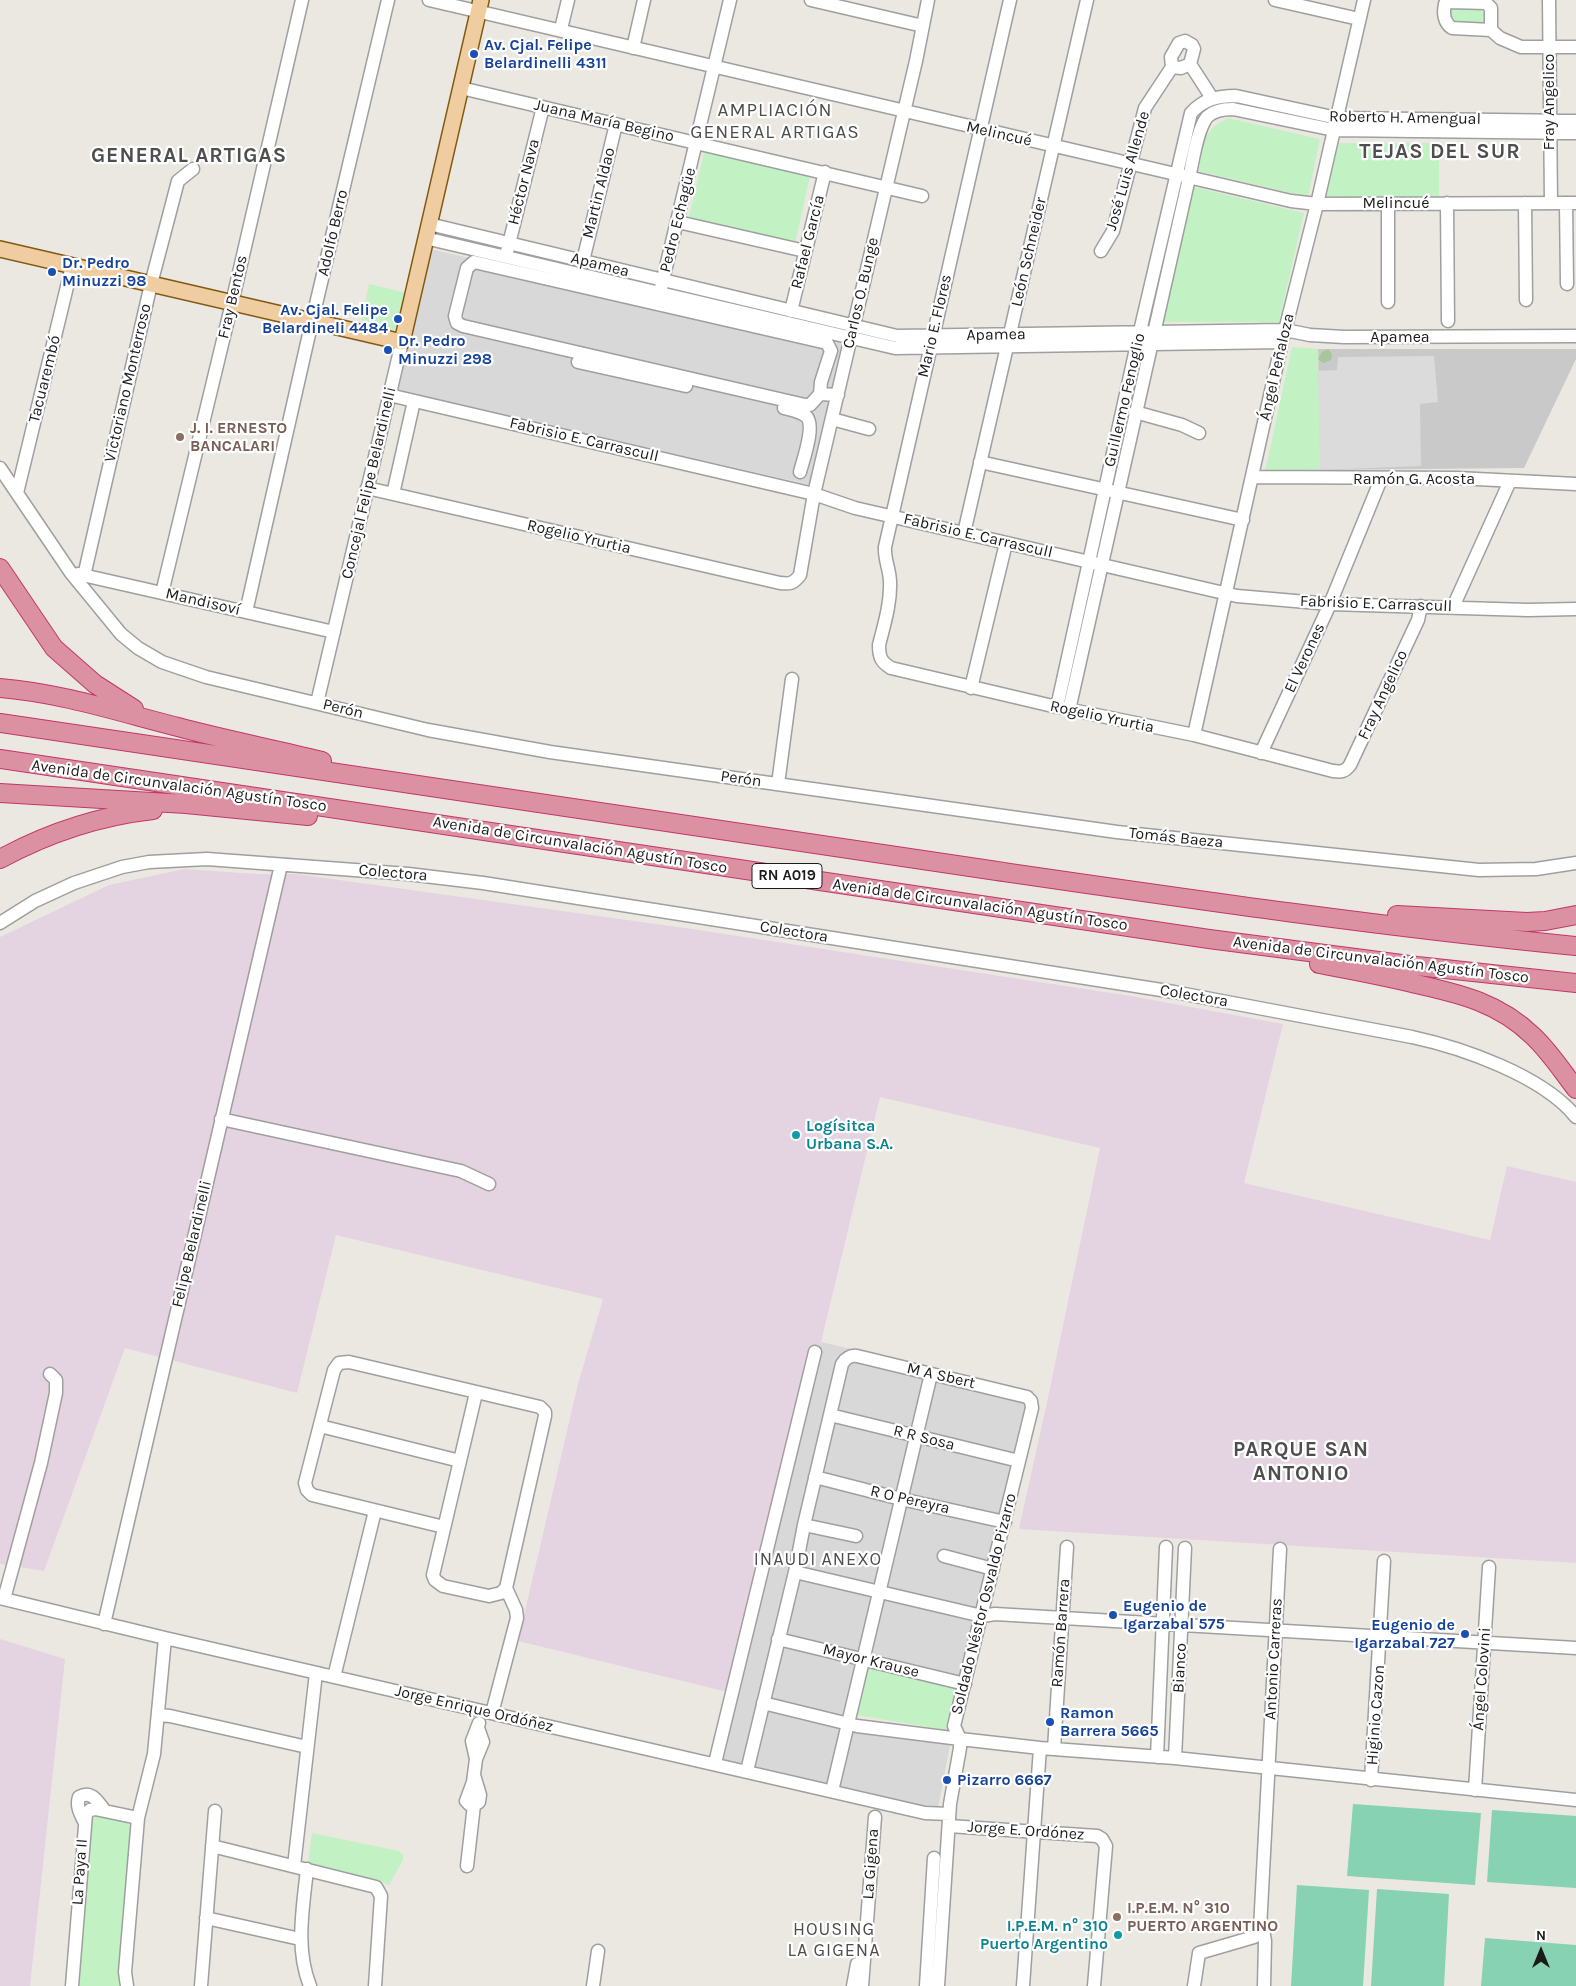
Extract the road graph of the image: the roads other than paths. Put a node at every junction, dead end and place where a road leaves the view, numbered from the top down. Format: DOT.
graph roads {
  1 [pos="302,0"];
  2 [pos="388,0"];
  3 [pos="430,0"];
  4 [pos="568,0"];
  5 [pos="644,0"];
  6 [pos="730,0"];
  7 [pos="810,0"];
  8 [pos="928,0"];
  9 [pos="1010,0"];
  10 [pos="1087,0"];
  11 [pos="1275,0"];
  12 [pos="1364,0"];
  13 [pos="1548,0"];
  14 [pos="848,4"];
  15 [pos="480,6"];
  16 [pos="1359,19"];
  17 [pos="923,26"];
  18 [pos="561,30"];
  19 [pos="1491,30"];
  20 [pos="1576,47"];
  21 [pos="633,48"];
  22 [pos="1549,48"];
  23 [pos="1190,64"];
  24 [pos="714,67"];
  25 [pos="1172,67"];
  26 [pos="461,88"];
  27 [pos="1209,99"];
  28 [pos="542,107"];
  29 [pos="903,111"];
  30 [pos="1215,112"];
  31 [pos="1576,121"];
  32 [pos="616,124"];
  33 [pos="1335,124"];
  34 [pos="1550,127"];
  35 [pos="980,130"];
  36 [pos="1576,133"];
  37 [pos="696,143"];
  38 [pos="1053,146"];
  39 [pos="1131,165"];
  40 [pos="192,168"];
  41 [pos="824,172"];
  42 [pos="1176,174"];
  43 [pos="1189,178"];
  44 [pos="886,187"];
  45 [pos="922,196"];
  46 [pos="1388,203"];
  47 [pos="1447,203"];
  48 [pos="1525,203"];
  49 [pos="1551,203"];
  50 [pos="1571,203"];
  51 [pos="1317,204"];
  52 [pos="678,222"];
  53 [pos="427,231"];
  54 [pos="510,244"];
  55 [pos="0,249"];
  56 [pos="805,251"];
  57 [pos="1100,251"];
  58 [pos="506,257"];
  59 [pos="583,261"];
  60 [pos="72,266"];
  61 [pos="151,284"];
  62 [pos="1567,284"];
  63 [pos="661,287"];
  64 [pos="1526,300"];
  65 [pos="1388,302"];
  66 [pos="232,303"];
  67 [pos="791,311"];
  68 [pos="312,321"];
  69 [pos="1448,321"];
  70 [pos="1285,330"];
  71 [pos="852,332"];
  72 [pos="1576,336"];
  73 [pos="1138,338"];
  74 [pos="1152,338"];
  75 [pos="1009,341"];
  76 [pos="402,342"];
  77 [pos="932,342"];
  78 [pos="1282,342"];
  79 [pos="578,362"];
  80 [pos="820,394"];
  81 [pos="389,395"];
  82 [pos="838,395"];
  83 [pos="414,401"];
  84 [pos="1136,412"];
  85 [pos="832,419"];
  86 [pos="811,429"];
  87 [pos="869,429"];
  88 [pos="1199,433"];
  89 [pos="828,434"];
  90 [pos="980,462"];
  91 [pos="0,468"];
  92 [pos="800,472"];
  93 [pos="1252,477"];
  94 [pos="1381,479"];
  95 [pos="1510,481"];
  96 [pos="1576,484"];
  97 [pos="367,488"];
  98 [pos="1104,490"];
  99 [pos="17,492"];
  100 [pos="1118,492"];
  101 [pos="393,494"];
  102 [pos="814,494"];
  103 [pos="892,516"];
  104 [pos="1243,520"];
  105 [pos="964,533"];
  106 [pos="1006,543"];
  107 [pos="1088,562"];
  108 [pos="1102,565"];
  109 [pos="0,568"];
  110 [pos="71,573"];
  111 [pos="84,576"];
  112 [pos="791,584"];
  113 [pos="162,593"];
  114 [pos="1226,594"];
  115 [pos="1330,604"];
  116 [pos="1421,606"];
  117 [pos="1453,607"];
  118 [pos="1576,609"];
  119 [pos="246,612"];
  120 [pos="334,632"];
  121 [pos="879,653"];
  122 [pos="792,679"];
  123 [pos="0,688"];
  124 [pos="972,688"];
  125 [pos="317,703"];
  126 [pos="1063,709"];
  127 [pos="161,722"];
  128 [pos="0,723"];
  129 [pos="1194,736"];
  130 [pos="1261,753"];
  131 [pos="0,759"];
  132 [pos="1333,772"];
  133 [pos="778,784"];
  134 [pos="414,785"];
  135 [pos="0,792"];
  136 [pos="208,806"];
  137 [pos="549,841"];
  138 [pos="0,859"];
  139 [pos="1576,863"];
  140 [pos="281,865"];
  141 [pos="1173,897"];
  142 [pos="1576,915"];
  143 [pos="0,923"];
  144 [pos="1209,939"];
  145 [pos="1576,946"];
  146 [pos="1576,982"];
  147 [pos="1576,1089"];
  148 [pos="1576,1117"];
  149 [pos="221,1119"];
  150 [pos="489,1184"];
  151 [pos="814,1352"];
  152 [pos="50,1374"];
  153 [pos="931,1374"];
  154 [pos="476,1393"];
  155 [pos="1031,1401"];
  156 [pos="830,1415"];
  157 [pos="320,1426"];
  158 [pos="916,1437"];
  159 [pos="460,1461"];
  160 [pos="1019,1461"];
  161 [pos="815,1477"];
  162 [pos="901,1499"];
  163 [pos="375,1510"];
  164 [pos="1005,1522"];
  165 [pos="804,1525"];
  166 [pos="444,1527"];
  167 [pos="856,1536"];
  168 [pos="1066,1547"];
  169 [pos="1166,1547"];
  170 [pos="1185,1548"];
  171 [pos="1280,1549"];
  172 [pos="944,1556"];
  173 [pos="1384,1561"];
  174 [pos="1489,1567"];
  175 [pos="993,1569"];
  176 [pos="795,1572"];
  177 [pos="506,1588"];
  178 [pos="879,1592"];
  179 [pos="2,1599"];
  180 [pos="982,1616"];
  181 [pos="1063,1618"];
  182 [pos="104,1624"];
  183 [pos="1163,1624"];
  184 [pos="1182,1625"];
  185 [pos="1275,1630"];
  186 [pos="1380,1637"];
  187 [pos="165,1638"];
  188 [pos="778,1639"];
  189 [pos="1485,1642"];
  190 [pos="1576,1648"];
  191 [pos="864,1659"];
  192 [pos="316,1673"];
  193 [pos="334,1677"];
  194 [pos="965,1684"];
  195 [pos="763,1702"];
  196 [pos="487,1712"];
  197 [pos="158,1715"];
  198 [pos="848,1724"];
  199 [pos="960,1739"];
  200 [pos="307,1747"];
  201 [pos="1040,1748"];
  202 [pos="1054,1749"];
  203 [pos="1157,1757"];
  204 [pos="1175,1758"];
  205 [pos="715,1763"];
  206 [pos="1268,1769"];
  207 [pos="747,1771"];
  208 [pos="1371,1780"];
  209 [pos="1475,1790"];
  210 [pos="832,1791"];
  211 [pos="1576,1800"];
  212 [pos="215,1811"];
  213 [pos="874,1817"];
  214 [pos="138,1818"];
  215 [pos="949,1820"];
  216 [pos="1034,1832"];
  217 [pos="212,1846"];
  218 [pos="934,1858"];
  219 [pos="467,1866"];
  220 [pos="300,1868"];
  221 [pos="868,1910"];
  222 [pos="206,1918"];
  223 [pos="1260,1920"];
  224 [pos="300,1939"];
  225 [pos="598,1951"];
  226 [pos="72,1986"];
  227 [pos="127,1986"];
  228 [pos="201,1986"];
  229 [pos="310,1986"];
  230 [pos="375,1986"];
  231 [pos="593,1986"];
  232 [pos="853,1986"];
  233 [pos="862,1986"];
  234 [pos="926,1986"];
  235 [pos="938,1986"];
  236 [pos="1022,1986"];
  237 [pos="1094,1986"];
  238 [pos="1194,1986"];
  239 [pos="1264,1986"];
  1 -- 66 [label="street, Fray Bentos"];
  2 -- 68 [label="street, Adolfo Berro"];
  3 -- 15 [label="street, Melincué"];
  4 -- 18 [label="street"];
  5 -- 21 [label="street"];
  6 -- 24 [label="street, Pedro Echagüe"];
  7 -- 14 [label="street"];
  8 -- 17 [label="street, Carlos O. Bunge"];
  9 -- 35 [label="street, Mario E. Flores"];
  10 -- 38 [label="street, León Schneider"];
  11 -- 16 [label="street"];
  12 -- 16 [label="street, Ángel Peñaloza"];
  13 -- 22 [label="street, Fray Angelico"];
  14 -- 17 [label="street"];
  15 -- 18 [label="street, Melincué"];
  15 -- 26 [label="main road, Concejal Felipe Belardinelli"];
  16 -- 33 [label="street, Ángel Peñaloza"];
  17 -- 29 [label="street, Carlos O. Bunge"];
  18 -- 21 [label="street, Melincué"];
  19 -- 22 [label="street"];
  20 -- 22 [label="street"];
  21 -- 24 [label="street, Melincué"];
  22 -- 34 [label="street, Fray Angelico"];
  23 -- 25 [label="street"];
  23 -- 25 [label="street, José Luis Allende"];
  23 -- 27 [label="street"];
  24 -- 29 [label="street, Melincué"];
  24 -- 37 [label="street, Pedro Echagüe"];
  25 -- 39 [label="street, José Luis Allende"];
  26 -- 28 [label="street, Juana María Begino"];
  26 -- 53 [label="main road, Concejal Felipe Belardinelli"];
  27 -- 33 [label="street, Roberto H. Amengual"];
  27 -- 42 [label="street, Guillermo Fenoglio"];
  28 -- 32 [label="street, Juana María Begino"];
  28 -- 54 [label="street, Héctor Nava"];
  29 -- 35 [label="street, Melincué"];
  29 -- 44 [label="street, Carlos O. Bunge"];
  30 -- 33 [label="street, Roberto H. Amengual"];
  30 -- 43 [label="street, Guillermo Fenoglio"];
  31 -- 34 [label="street, Roberto H. Amengual"];
  32 -- 37 [label="street, Juana María Begino"];
  32 -- 59 [label="street, Martin Aldao"];
  33 -- 34 [label="street, Roberto H. Amengual"];
  33 -- 51 [label="street, Ángel Peñaloza"];
  34 -- 36 [label="street, Roberto H. Amengual"];
  34 -- 49 [label="street, Fray Angelico"];
  35 -- 38 [label="street, Melincué"];
  35 -- 77 [label="street, Mario E. Flores"];
  37 -- 41 [label="street, Juana María Begino"];
  37 -- 52 [label="street, Pedro Echagüe"];
  38 -- 39 [label="street, Melincué"];
  38 -- 75 [label="street, León Schneider"];
  39 -- 42 [label="street, Melincué"];
  39 -- 57 [label="street, José Luis Allende"];
  40 -- 61 [label="street, Victoriano Monterroso"];
  41 -- 44 [label="street, Juana María Begino"];
  41 -- 56 [label="street, Rafael García"];
  42 -- 43 [label="street, Melincué"];
  42 -- 73 [label="street, Guillermo Fenoglio"];
  43 -- 51 [label="street, Melincué"];
  43 -- 74 [label="street, Guillermo Fenoglio"];
  44 -- 45 [label="street, Juana María Begino"];
  44 -- 71 [label="street, Carlos O. Bunge"];
  46 -- 47 [label="street, Melincué"];
  46 -- 51 [label="street, Melincué"];
  46 -- 65 [label="street"];
  47 -- 48 [label="street, Melincué"];
  47 -- 69 [label="street"];
  48 -- 49 [label="street, Melincué"];
  48 -- 64 [label="street"];
  49 -- 50 [label="street, Melincué"];
  50 -- 62 [label="street"];
  51 -- 70 [label="street, Ángel Peñaloza"];
  52 -- 56 [label="street"];
  52 -- 63 [label="street, Pedro Echagüe"];
  53 -- 54 [label="street, Apamea"];
  53 -- 58 [label="street, Apamea"];
  53 -- 76 [label="main road, Concejal Felipe Belardinelli"];
  54 -- 58 [label="street, Héctor Nava"];
  54 -- 59 [label="street, Apamea"];
  55 -- 60 [label="main road"];
  56 -- 67 [label="street, Rafael García"];
  58 -- 63 [label="street, Apamea"];
  59 -- 63 [label="street, Apamea"];
  60 -- 61 [label="main road"];
  60 -- 99 [label="street, Tacuarembó"];
  61 -- 66 [label="main road"];
  61 -- 111 [label="street, Victoriano Monterroso"];
  63 -- 67 [label="street, Apamea"];
  63 -- 71 [label="street, Apamea"];
  66 -- 68 [label="main road"];
  66 -- 113 [label="street, Fray Bentos"];
  67 -- 71 [label="street, Apamea"];
  68 -- 76 [label="main road"];
  68 -- 119 [label="street, Adolfo Berro"];
  70 -- 72 [label="street, Apamea"];
  70 -- 74 [label="street, Apamea"];
  70 -- 78 [label="street, Ángel Peñaloza"];
  71 -- 77 [label="street, Apamea"];
  71 -- 82 [label="street, Carlos O. Bunge"];
  73 -- 74 [label="street, Apamea"];
  73 -- 75 [label="street, Apamea"];
  73 -- 98 [label="street, Guillermo Fenoglio"];
  74 -- 78 [label="street, Apamea"];
  74 -- 84 [label="street, Guillermo Fenoglio"];
  75 -- 77 [label="street, Apamea"];
  75 -- 90 [label="street, León Schneider"];
  76 -- 81 [label="street, Concejal Felipe Belardinelli"];
  77 -- 103 [label="street, Mario E. Flores"];
  78 -- 93 [label="street, Ángel Peñaloza"];
  79 -- 86 [label="street"];
  80 -- 80 [label="street"];
  80 -- 82 [label="street"];
  81 -- 83 [label="street, Fabrisio E. Carrascull"];
  81 -- 97 [label="street, Concejal Felipe Belardinelli"];
  82 -- 85 [label="street, Carlos O. Bunge"];
  83 -- 101 [label="street"];
  83 -- 102 [label="street, Fabrisio E. Carrascull"];
  84 -- 88 [label="street"];
  84 -- 100 [label="street, Guillermo Fenoglio"];
  85 -- 87 [label="street"];
  85 -- 89 [label="street, Carlos O. Bunge"];
  86 -- 89 [label="street"];
  86 -- 92 [label="street"];
  89 -- 102 [label="street, Carlos O. Bunge"];
  90 -- 98 [label="street"];
  90 -- 105 [label="street, León Schneider"];
  91 -- 99 [label="street, Perón"];
  93 -- 94 [label="street, Ramón G. Acosta"];
  93 -- 104 [label="street, Ángel Peñaloza"];
  94 -- 95 [label="street, Ramón G. Acosta"];
  94 -- 115 [label="street, El Verones"];
  95 -- 96 [label="street, Ramón G. Acosta"];
  95 -- 117 [label="street"];
  97 -- 101 [label="street, Rogelio Yrurtia"];
  97 -- 120 [label="street, Concejal Felipe Belardinelli"];
  98 -- 100 [label="street"];
  98 -- 107 [label="street, Guillermo Fenoglio"];
  99 -- 110 [label="street, Perón"];
  100 -- 104 [label="street"];
  100 -- 108 [label="street, Guillermo Fenoglio"];
  101 -- 112 [label="street, Rogelio Yrurtia"];
  102 -- 103 [label="street, Fabrisio E. Carrascull"];
  102 -- 112 [label="street, Carlos O. Bunge"];
  103 -- 105 [label="street, Fabrisio E. Carrascull"];
  103 -- 121 [label="street, Mario E. Flores"];
  104 -- 114 [label="street, Ángel Peñaloza"];
  105 -- 106 [label="street, Fabrisio E. Carrascull"];
  106 -- 107 [label="street, Fabrisio E. Carrascull"];
  106 -- 124 [label="street"];
  107 -- 108 [label="street, Fabrisio E. Carrascull"];
  107 -- 126 [label="street, Guillermo Fenoglio"];
  108 -- 114 [label="street, Fabrisio E. Carrascull"];
  108 -- 126 [label="street, Guillermo Fenoglio"];
  109 -- 127 [label="highway"];
  110 -- 111 [label="street, Mandisoví"];
  110 -- 125 [label="street, Perón"];
  111 -- 113 [label="street, Mandisoví"];
  113 -- 119 [label="street, Mandisoví"];
  114 -- 115 [label="street, Fabrisio E. Carrascull"];
  114 -- 129 [label="street, Ángel Peñaloza"];
  115 -- 116 [label="street, Fabrisio E. Carrascull"];
  115 -- 130 [label="street, El Verones"];
  116 -- 117 [label="street, Fabrisio E. Carrascull"];
  116 -- 132 [label="street, Fray Angelico"];
  117 -- 118 [label="street, Fabrisio E. Carrascull"];
  119 -- 120 [label="street, Mandisoví"];
  120 -- 125 [label="street, Concejal Felipe Belardinelli"];
  121 -- 124 [label="street, Rogelio Yrurtia"];
  122 -- 133 [label="street"];
  123 -- 127 [label="highway"];
  124 -- 126 [label="street, Rogelio Yrurtia"];
  125 -- 133 [label="street, Perón"];
  126 -- 129 [label="street, Rogelio Yrurtia"];
  127 -- 134 [label="highway"];
  128 -- 134 [label="highway, Avenida de Circunvalación Agustín Tosco / RN A019"];
  129 -- 130 [label="street, Rogelio Yrurtia"];
  130 -- 132 [label="street, Rogelio Yrurtia"];
  131 -- 137 [label="highway, Avenida de Circunvalación Agustín Tosco / RN A019"];
  133 -- 139 [label="street, Tomás Baeza"];
  134 -- 141 [label="highway, Avenida de Circunvalación Agustín Tosco / RN A019"];
  135 -- 136 [label="highway"];
  136 -- 137 [label="highway"];
  136 -- 138 [label="highway"];
  137 -- 144 [label="highway, Avenida de Circunvalación Agustín Tosco / RN A019"];
  140 -- 143 [label="street, Colectora"];
  140 -- 148 [label="street, Colectora"];
  140 -- 149 [label="street, Felipe Belardinelli"];
  141 -- 142 [label="highway"];
  141 -- 145 [label="highway, Avenida de Circunvalación Agustín Tosco / RN A019"];
  144 -- 146 [label="highway, Avenida de Circunvalación Agustín Tosco / RN A019"];
  144 -- 147 [label="highway"];
  149 -- 150 [label="street"];
  149 -- 182 [label="street, Felipe Belardinelli"];
  151 -- 205 [label="street"];
  152 -- 179 [label="street"];
  153 -- 155 [label="street, M A Sbert"];
  153 -- 156 [label="street, M A Sbert"];
  153 -- 158 [label="street"];
  154 -- 157 [label="street"];
  154 -- 159 [label="street"];
  154 -- 177 [label="street"];
  155 -- 160 [label="street, Soldado Néstor Osvaldo Pizarro"];
  156 -- 158 [label="street, R R Sosa"];
  156 -- 161 [label="street"];
  157 -- 159 [label="street"];
  157 -- 163 [label="street"];
  158 -- 160 [label="street, R R Sosa"];
  158 -- 162 [label="street"];
  159 -- 166 [label="street"];
  160 -- 164 [label="street, Soldado Néstor Osvaldo Pizarro"];
  161 -- 162 [label="street, R O Pereyra"];
  161 -- 165 [label="street"];
  162 -- 164 [label="street, R O Pereyra"];
  162 -- 178 [label="street"];
  163 -- 166 [label="street"];
  163 -- 193 [label="street"];
  164 -- 175 [label="street, Soldado Néstor Osvaldo Pizarro"];
  165 -- 167 [label="street"];
  165 -- 176 [label="street"];
  166 -- 177 [label="street"];
  168 -- 181 [label="street, Ramón Barrera"];
  169 -- 183 [label="street"];
  170 -- 184 [label="street, Bianco"];
  171 -- 185 [label="street, Antonio Carreras"];
  172 -- 175 [label="street"];
  173 -- 186 [label="street, Higinio Cazon"];
  174 -- 189 [label="street, Ángel Colovini"];
  175 -- 180 [label="street, Soldado Néstor Osvaldo Pizarro"];
  176 -- 178 [label="street"];
  176 -- 188 [label="street"];
  177 -- 196 [label="street"];
  178 -- 180 [label="street"];
  178 -- 191 [label="street"];
  179 -- 182 [label="street, Jorge Enrique Ordóñez"];
  180 -- 181 [label="street"];
  180 -- 194 [label="street, Soldado Néstor Osvaldo Pizarro"];
  181 -- 183 [label="street"];
  181 -- 202 [label="street, Ramón Barrera"];
  182 -- 187 [label="street, Jorge Enrique Ordóñez"];
  183 -- 184 [label="street"];
  183 -- 203 [label="street"];
  184 -- 185 [label="street"];
  184 -- 204 [label="street, Bianco"];
  185 -- 186 [label="street"];
  185 -- 206 [label="street, Antonio Carreras"];
  186 -- 189 [label="street"];
  186 -- 208 [label="street, Higinio Cazon"];
  187 -- 192 [label="street, Jorge Enrique Ordóñez"];
  187 -- 197 [label="street"];
  188 -- 191 [label="street, Mayor Krause"];
  188 -- 195 [label="street"];
  189 -- 190 [label="street"];
  189 -- 209 [label="street, Ángel Colovini"];
  191 -- 194 [label="street, Mayor Krause"];
  191 -- 198 [label="street"];
  192 -- 193 [label="street, Jorge Enrique Ordóñez"];
  192 -- 200 [label="street"];
  193 -- 196 [label="street, Jorge Enrique Ordóñez"];
  194 -- 199 [label="street, Soldado Néstor Osvaldo Pizarro"];
  195 -- 198 [label="street"];
  195 -- 207 [label="street"];
  196 -- 205 [label="street, Jorge Enrique Ordóñez"];
  196 -- 219 [label="street"];
  197 -- 200 [label="street"];
  197 -- 214 [label="street"];
  198 -- 199 [label="street"];
  198 -- 210 [label="street"];
  199 -- 201 [label="street"];
  199 -- 215 [label="street, Soldado Néstor Osvaldo Pizarro"];
  200 -- 220 [label="street"];
  201 -- 202 [label="street"];
  201 -- 216 [label="street"];
  202 -- 203 [label="street"];
  203 -- 204 [label="street"];
  204 -- 206 [label="street"];
  205 -- 207 [label="street, Jorge Enrique Ordóñez"];
  206 -- 208 [label="street"];
  206 -- 223 [label="street, Antonio Carreras"];
  207 -- 210 [label="street, Jorge Enrique Ordóñez"];
  208 -- 209 [label="street"];
  209 -- 211 [label="street"];
  210 -- 215 [label="street, Jorge Enrique Ordóñez"];
  212 -- 217 [label="street"];
  213 -- 221 [label="street, La Gigena"];
  214 -- 226 [label="street, La Paya II"];
  214 -- 227 [label="street"];
  215 -- 216 [label="street, Jorge E. Ordónez"];
  215 -- 235 [label="street, Soldado Néstor Osvaldo Pizarro"];
  216 -- 236 [label="street"];
  216 -- 237 [label="street, Jorge E. Ordónez"];
  217 -- 220 [label="street"];
  217 -- 222 [label="street"];
  218 -- 234 [label="street"];
  220 -- 224 [label="street"];
  220 -- 230 [label="street"];
  221 -- 232 [label="street, La Gigena"];
  221 -- 233 [label="street, La Gigena"];
  222 -- 224 [label="street"];
  222 -- 228 [label="street"];
  223 -- 238 [label="street"];
  223 -- 239 [label="street"];
  224 -- 229 [label="street"];
  225 -- 231 [label="street"];
}
